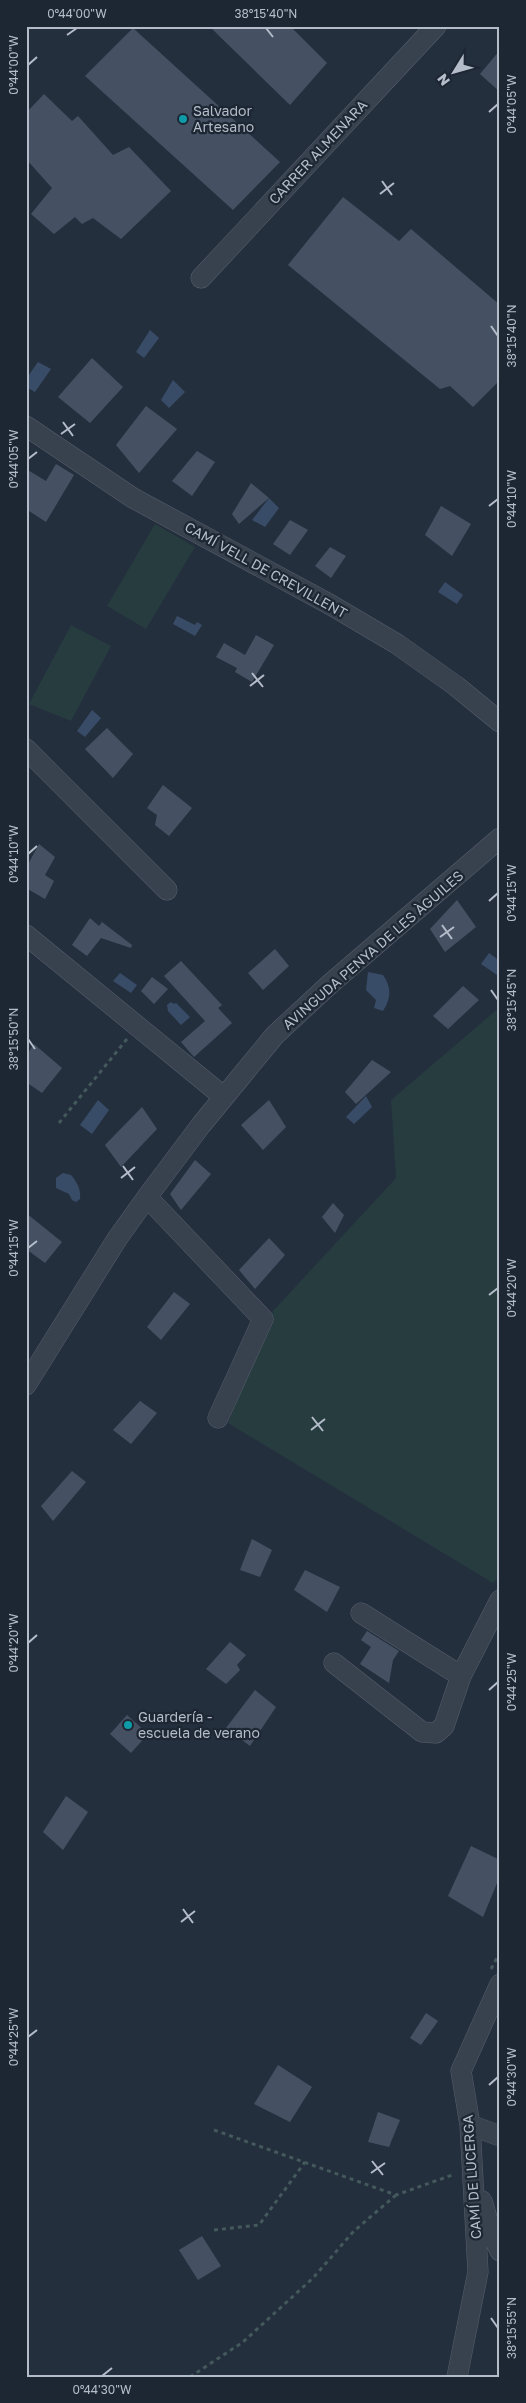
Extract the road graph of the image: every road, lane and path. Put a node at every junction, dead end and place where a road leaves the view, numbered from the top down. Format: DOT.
graph roads {
  1 [pos="436,26"];
  2 [pos="201,278"];
  3 [pos="26,426"];
  4 [pos="500,722"];
  5 [pos="26,748"];
  6 [pos="500,838"];
  7 [pos="167,890"];
  8 [pos="26,935"];
  9 [pos="136,1026"];
  10 [pos="224,1097"];
  11 [pos="59,1123"];
  12 [pos="147,1197"];
  13 [pos="26,1384"];
  14 [pos="218,1418"];
  15 [pos="500,1600"];
  16 [pos="361,1613"];
  17 [pos="334,1662"];
  18 [pos="461,1676"];
  19 [pos="500,1984"];
  20 [pos="470,2125"];
  21 [pos="214,2130"];
  22 [pos="500,2136"];
  23 [pos="305,2162"];
  24 [pos="472,2168"];
  25 [pos="396,2195"];
  26 [pos="214,2230"];
  27 [pos="500,2251"];
  28 [pos="190,2377"];
  29 [pos="457,2377"];
  1 -- 2 [label="street, CARRER ALMENARA"];
  3 -- 4 [label="street, CAMÍ VELL DE CREVILLENT"];
  5 -- 7 [label="street"];
  6 -- 10 [label="street, AVINGUDA PENYA DE LES ÀGUILES"];
  8 -- 9 [label="street"];
  9 -- 10 [label="street"];
  9 -- 11 [label="path"];
  10 -- 12 [label="street, AVINGUDA PENYA DE LES ÀGUILES"];
  12 -- 13 [label="street, AVINGUDA PENYA DE LES ÀGUILES"];
  12 -- 14 [label="street"];
  15 -- 18 [label="street"];
  16 -- 18 [label="street"];
  17 -- 18 [label="street"];
  19 -- 20 [label="street, CAMÍ DE LUCERGA"];
  20 -- 22 [label="street"];
  20 -- 24 [label="street, CAMÍ DE LUCERGA"];
  21 -- 23 [label="path"];
  23 -- 25 [label="path"];
  23 -- 26 [label="path"];
  24 -- 25 [label="path"];
  24 -- 27 [label="street"];
  24 -- 29 [label="street, CAMÍ DE LUCERGA"];
  25 -- 28 [label="path"];
}
